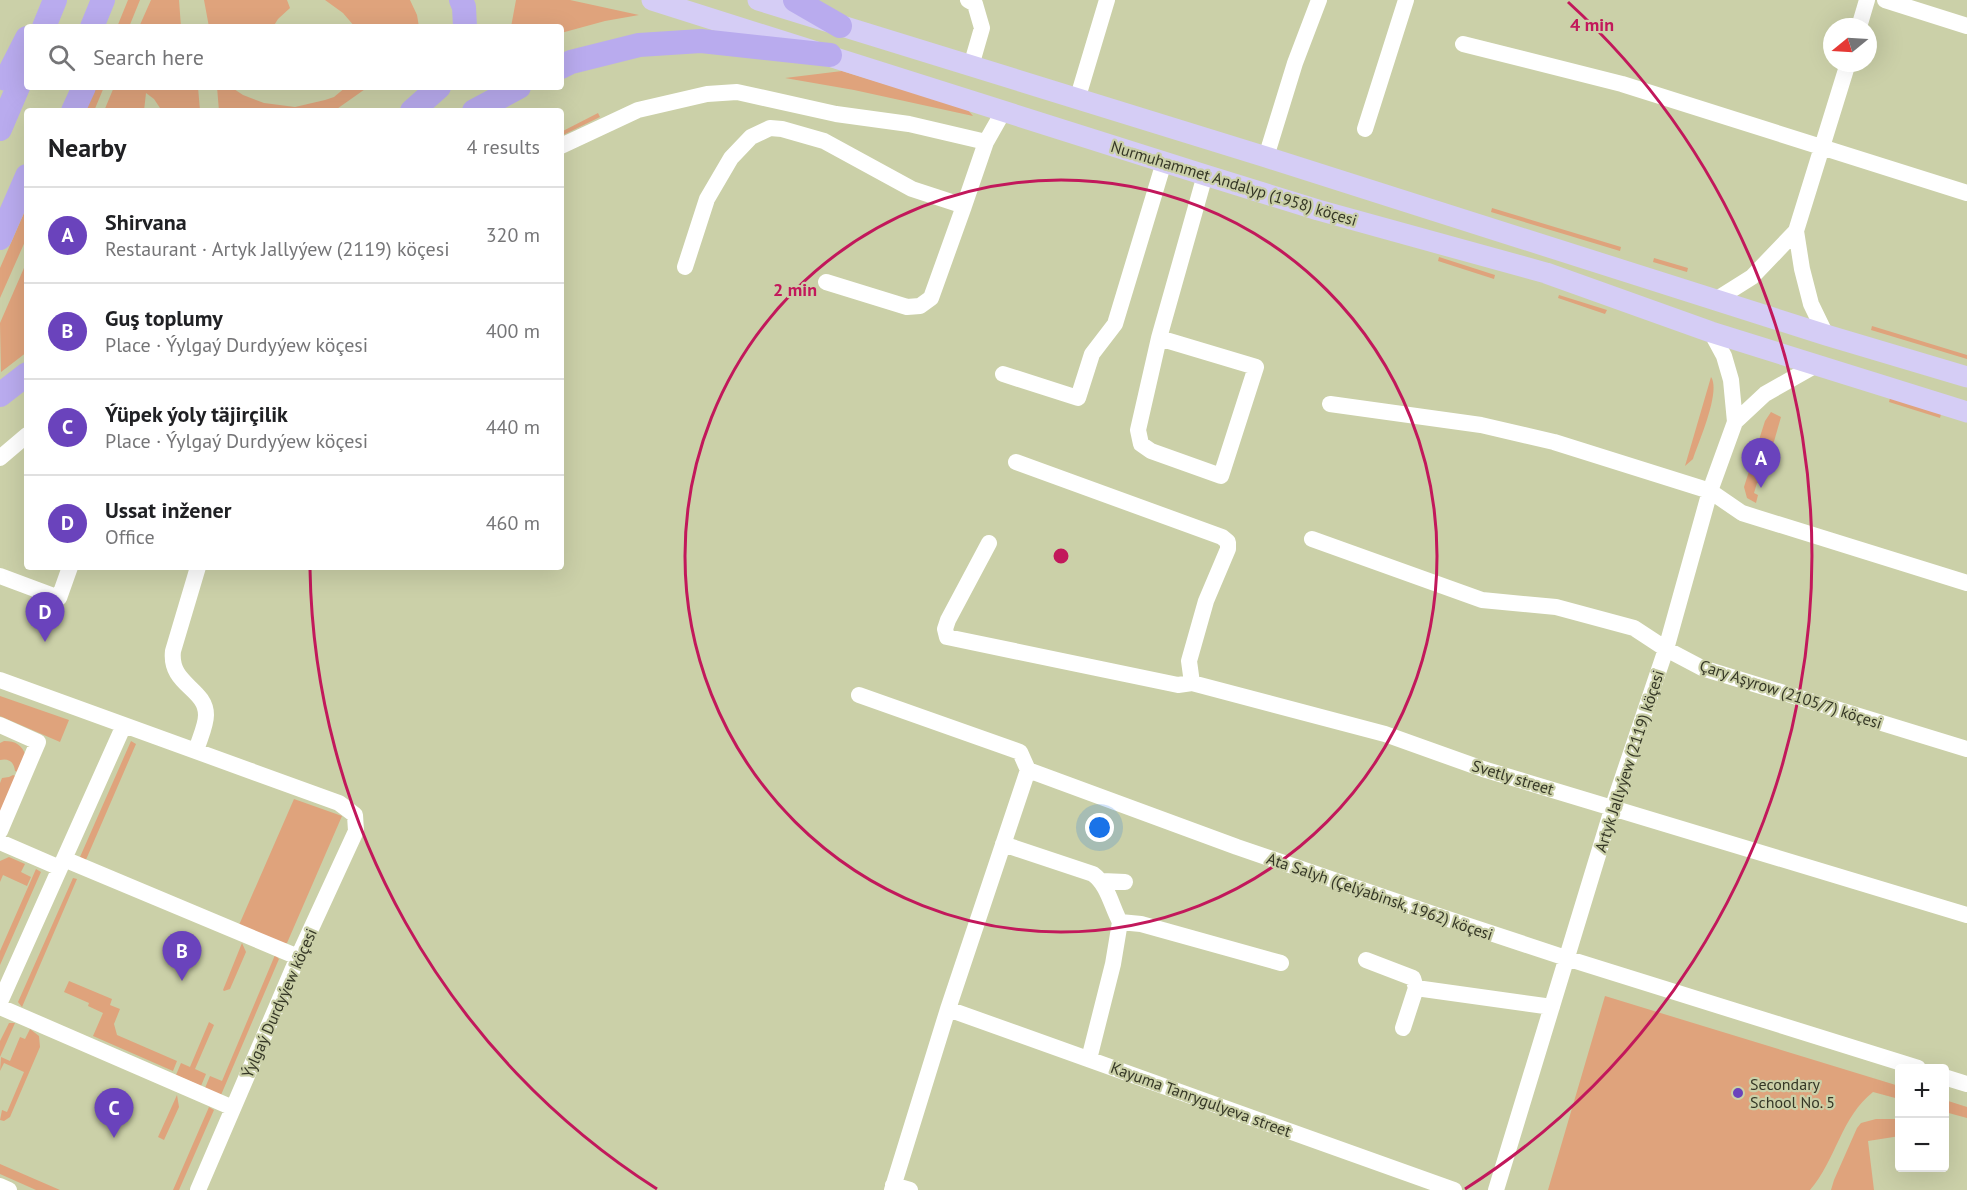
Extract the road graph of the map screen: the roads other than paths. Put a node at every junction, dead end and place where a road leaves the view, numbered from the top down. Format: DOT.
graph roads {
  1 [pos="461,0"];
  2 [pos="652,0"];
  3 [pos="758,0"];
  4 [pos="795,0"];
  5 [pos="968,0"];
  6 [pos="1107,0"];
  7 [pos="1319,0"];
  8 [pos="1406,0"];
  9 [pos="1867,0"];
  10 [pos="1886,0"];
  11 [pos="50,12"];
  12 [pos="1862,18"];
  13 [pos="39,24"];
  14 [pos="465,24"];
  15 [pos="840,26"];
  16 [pos="1967,26"];
  17 [pos="24,44"];
  18 [pos="1463,44"];
  19 [pos="830,55"];
  20 [pos="564,66"];
  21 [pos="971,66"];
  22 [pos="1845,72"];
  23 [pos="24,73"];
  24 [pos="65,90"];
  25 [pos="83,90"];
  26 [pos="436,90"];
  27 [pos="513,90"];
  28 [pos="0,91"];
  29 [pos="1077,100"];
  30 [pos="56,108"];
  31 [pos="74,108"];
  32 [pos="415,108"];
  33 [pos="480,108"];
  34 [pos="1003,112"];
  35 [pos="0,129"];
  36 [pos="1365,129"];
  37 [pos="986,142"];
  38 [pos="564,145"];
  39 [pos="1822,147"];
  40 [pos="1266,157"];
  41 [pos="1164,162"];
  42 [pos="1205,175"];
  43 [pos="24,183"];
  44 [pos="1967,193"];
  45 [pos="964,206"];
  46 [pos="1796,231"];
  47 [pos="0,238"];
  48 [pos="685,267"];
  49 [pos="826,282"];
  50 [pos="1717,299"];
  51 [pos="1711,332"];
  52 [pos="1826,335"];
  53 [pos="1159,338"];
  54 [pos="1816,365"];
  55 [pos="1003,374"];
  56 [pos="24,376"];
  57 [pos="1967,376"];
  58 [pos="0,395"];
  59 [pos="1330,404"];
  60 [pos="1967,412"];
  61 [pos="1735,422"];
  62 [pos="24,438"];
  63 [pos="0,458"];
  64 [pos="1016,462"];
  65 [pos="1710,491"];
  66 [pos="1312,538"];
  67 [pos="989,543"];
  68 [pos="69,570"];
  69 [pos="197,570"];
  70 [pos="0,576"];
  71 [pos="1967,583"];
  72 [pos="1666,649"];
  73 [pos="0,680"];
  74 [pos="1192,683"];
  75 [pos="859,695"];
  76 [pos="0,725"];
  77 [pos="124,725"];
  78 [pos="1967,749"];
  79 [pos="196,751"];
  80 [pos="1028,770"];
  81 [pos="1613,806"];
  82 [pos="0,831"];
  83 [pos="0,842"];
  84 [pos="1004,844"];
  85 [pos="62,863"];
  86 [pos="1102,881"];
  87 [pos="1125,882"];
  88 [pos="1967,915"];
  89 [pos="1120,922"];
  90 [pos="298,957"];
  91 [pos="1566,958"];
  92 [pos="1366,960"];
  93 [pos="1281,963"];
  94 [pos="1416,988"];
  95 [pos="0,1002"];
  96 [pos="0,1007"];
  97 [pos="1552,1007"];
  98 [pos="948,1009"];
  99 [pos="1403,1028"];
  100 [pos="1089,1059"];
  101 [pos="1905,1064"];
  102 [pos="1949,1079"];
  103 [pos="1967,1084"];
  104 [pos="233,1108"];
  105 [pos="0,1186"];
  106 [pos="893,1188"];
  107 [pos="9,1190"];
  108 [pos="198,1190"];
  109 [pos="910,1190"];
  110 [pos="1454,1190"];
  111 [pos="1496,1190"];
  1 -- 14 [label="highway"];
  2 -- 19 [label="main road, Nurmuhammet Andalyp (1958) köçesi"];
  3 -- 15 [label="main road, Nurmuhammet Andalyp (1958) köçesi"];
  4 -- 15 [label="highway"];
  5 -- 21 [label="street"];
  6 -- 29 [label="street"];
  7 -- 40 [label="street"];
  8 -- 36 [label="street"];
  9 -- 12 [label="street"];
  10 -- 16 [label="street"];
  11 -- 13 [label="highway"];
  15 -- 21 [label="main road, Nurmuhammet Andalyp (1958) köçesi"];
  17 -- 28 [label="highway"];
  18 -- 39 [label="street"];
  19 -- 20 [label="highway"];
  19 -- 34 [label="main road, Nurmuhammet Andalyp (1958) köçesi"];
  21 -- 29 [label="main road, Nurmuhammet Andalyp (1958) köçesi"];
  22 -- 39 [label="street"];
  23 -- 35 [label="highway"];
  24 -- 30 [label="highway"];
  25 -- 31 [label="highway"];
  26 -- 32 [label="highway"];
  27 -- 33 [label="highway"];
  29 -- 40 [label="main road, Nurmuhammet Andalyp (1958) köçesi"];
  34 -- 37 [label="street"];
  34 -- 41 [label="main road, Nurmuhammet Andalyp (1958) köçesi"];
  37 -- 38 [label="street"];
  37 -- 45 [label="street"];
  39 -- 44 [label="street"];
  39 -- 46 [label="street"];
  40 -- 50 [label="main road, Nurmuhammet Andalyp (1958) köçesi"];
  41 -- 42 [label="main road, Nurmuhammet Andalyp (1958) köçesi"];
  41 -- 55 [label="street"];
  42 -- 51 [label="main road, Nurmuhammet Andalyp (1958) köçesi"];
  42 -- 53 [label="street"];
  43 -- 47 [label="highway"];
  45 -- 48 [label="street"];
  45 -- 49 [label="street"];
  46 -- 50 [label="street"];
  46 -- 52 [label="street"];
  50 -- 52 [label="main road, Nurmuhammet Andalyp (1958) köçesi"];
  51 -- 54 [label="main road, Nurmuhammet Andalyp (1958) köçesi"];
  51 -- 61 [label="street, Artyk Jallyýew (2119) köçesi"];
  52 -- 57 [label="main road, Nurmuhammet Andalyp (1958) köçesi"];
  53 -- 53 [label="street"];
  54 -- 60 [label="main road, Nurmuhammet Andalyp (1958) köçesi"];
  54 -- 61 [label="street"];
  56 -- 58 [label="highway"];
  59 -- 65 [label="street"];
  61 -- 65 [label="street, Artyk Jallyýew (2119) köçesi"];
  62 -- 63 [label="street"];
  64 -- 74 [label="street"];
  65 -- 71 [label="street"];
  65 -- 72 [label="street, Artyk Jallyýew (2119) köçesi"];
  66 -- 72 [label="street, Çary Aşyrow (2105/7) köçesi"];
  67 -- 74 [label="street, Svetly street"];
  68 -- 70 [label="street"];
  69 -- 79 [label="street"];
  72 -- 78 [label="street, Çary Aşyrow (2105/7) köçesi"];
  72 -- 81 [label="street, Artyk Jallyýew (2119) köçesi"];
  73 -- 77 [label="street"];
  74 -- 81 [label="street, Svetly street"];
  75 -- 80 [label="street, Ata Salyh (Çelýabinsk, 1962) köçesi"];
  76 -- 82 [label="street"];
  77 -- 79 [label="street"];
  77 -- 85 [label="street"];
  79 -- 90 [label="street, Ýylgaý Durdyýew köçesi"];
  80 -- 84 [label="street"];
  80 -- 91 [label="street, Ata Salyh (Çelýabinsk, 1962) köçesi"];
  81 -- 88 [label="street, Svetly street"];
  81 -- 91 [label="street, Artyk Jallyýew (2119) köçesi"];
  83 -- 85 [label="street"];
  84 -- 86 [label="street"];
  84 -- 98 [label="street"];
  85 -- 90 [label="street"];
  85 -- 95 [label="street"];
  86 -- 87 [label="street"];
  86 -- 89 [label="street"];
  89 -- 93 [label="street"];
  89 -- 100 [label="street"];
  90 -- 104 [label="street, Ýylgaý Durdyýew köçesi"];
  91 -- 97 [label="street, Artyk Jallyýew (2119) köçesi"];
  91 -- 101 [label="street, Ata Salyh (Çelýabinsk, 1962) köçesi"];
  92 -- 94 [label="street"];
  94 -- 97 [label="street"];
  94 -- 99 [label="street"];
  96 -- 104 [label="street"];
  97 -- 111 [label="street, Artyk Jallyýew (2119) köçesi"];
  98 -- 100 [label="street, Kayuma Tanrygulyeva street"];
  98 -- 106 [label="street"];
  100 -- 110 [label="street, Kayuma Tanrygulyeva street"];
  102 -- 103 [label="street"];
  104 -- 108 [label="street, Ýylgaý Durdyýew köçesi"];
  105 -- 107 [label="street"];
  106 -- 109 [label="street"];
}
